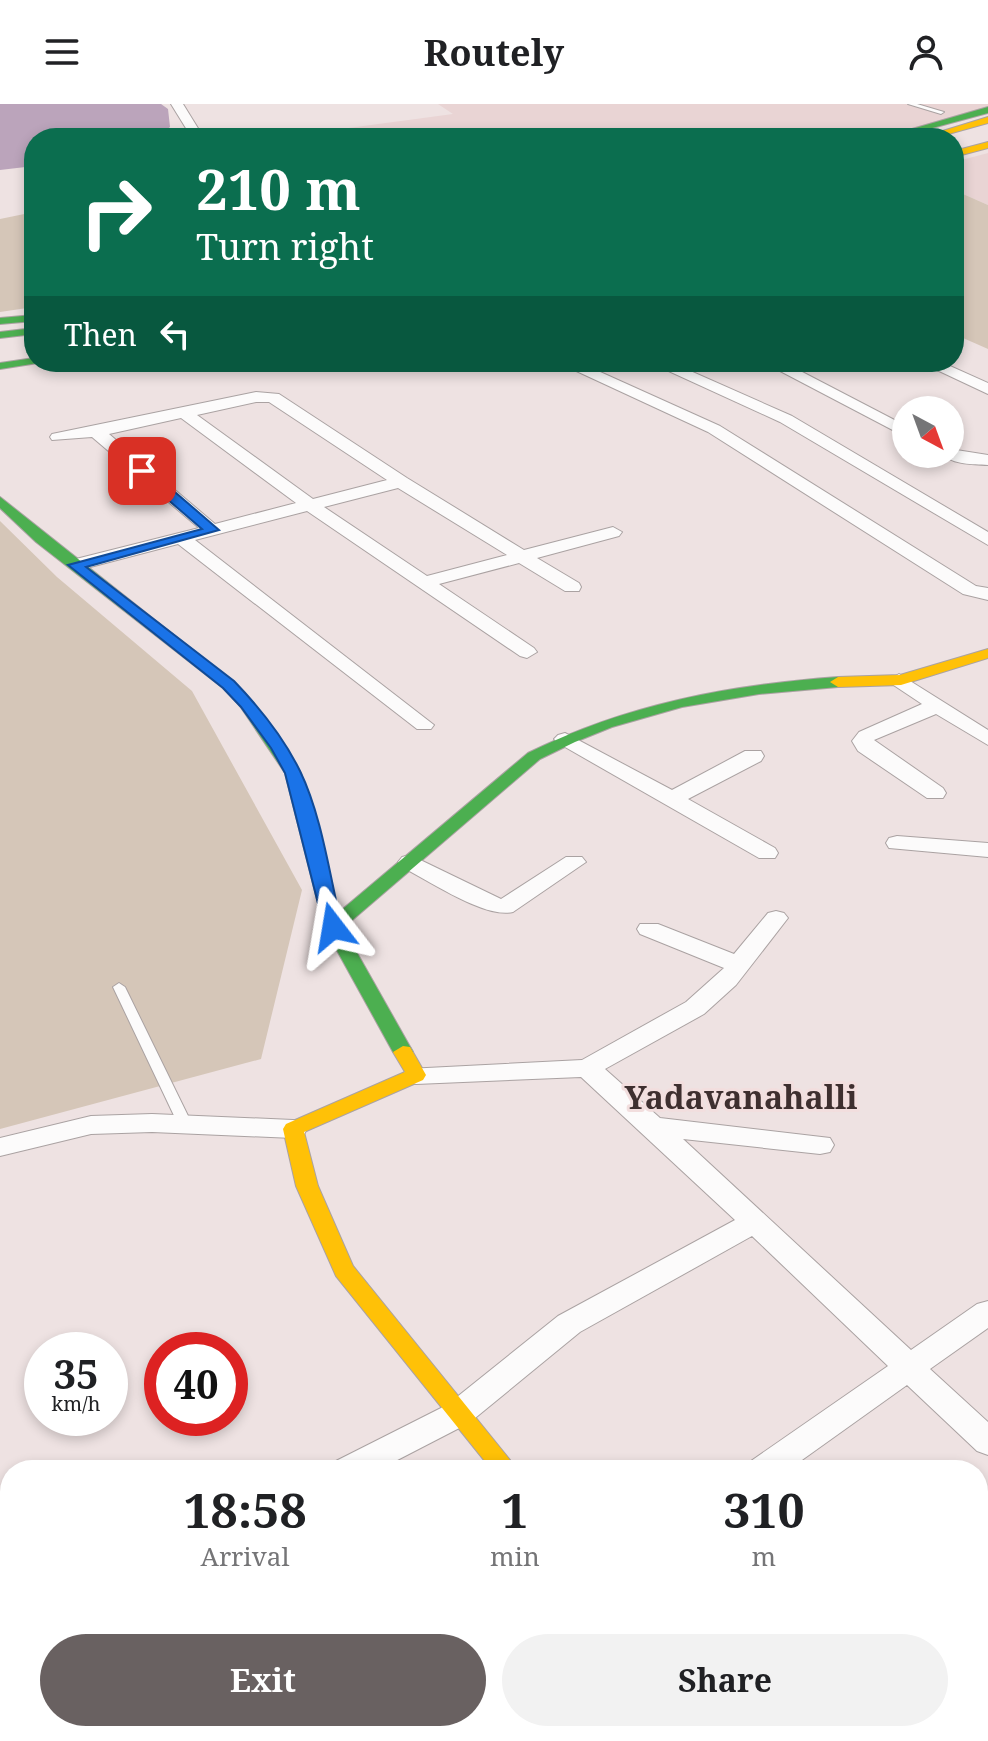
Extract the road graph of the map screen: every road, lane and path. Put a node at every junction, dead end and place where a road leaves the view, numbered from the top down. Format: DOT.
graph roads {
  1 [pos="177,104"];
  2 [pos="911,104"];
  3 [pos="988,110"];
  4 [pos="941,112"];
  5 [pos="988,120"];
  6 [pos="192,128"];
  7 [pos="922,128"];
  8 [pos="960,128"];
  9 [pos="988,133"];
  10 [pos="964,139"];
  11 [pos="988,145"];
  12 [pos="964,151"];
  13 [pos="24,319"];
  14 [pos="0,321"];
  15 [pos="24,332"];
  16 [pos="0,335"];
  17 [pos="24,346"];
  18 [pos="0,349"];
  19 [pos="24,362"];
  20 [pos="0,366"];
  21 [pos="587,372"];
  22 [pos="680,372"];
  23 [pos="790,372"];
  24 [pos="950,372"];
  25 [pos="988,389"];
  26 [pos="184,413"];
  27 [pos="892,425"];
  28 [pos="96,432"];
  29 [pos="58,437"];
  30 [pos="964,459"];
  31 [pos="988,460"];
  32 [pos="401,482"];
  33 [pos="0,501"];
  34 [pos="310,505"];
  35 [pos="212,530"];
  36 [pos="613,532"];
  37 [pos="181,538"];
  38 [pos="988,540"];
  39 [pos="520,555"];
  40 [pos="75,565"];
  41 [pos="425,582"];
  42 [pos="572,587"];
  43 [pos="988,594"];
  44 [pos="527,652"];
  45 [pos="988,653"];
  46 [pos="899,680"];
  47 [pos="938,705"];
  48 [pos="424,725"];
  49 [pos="565,739"];
  50 [pos="988,739"];
  51 [pos="753,756"];
  52 [pos="935,793"];
  53 [pos="670,800"];
  54 [pos="897,843"];
  55 [pos="988,850"];
  56 [pos="767,853"];
  57 [pos="410,862"];
  58 [pos="574,862"];
  59 [pos="776,918"];
  60 [pos="333,927"];
  61 [pos="649,929"];
  62 [pos="739,965"];
  63 [pos="119,987"];
  64 [pos="587,1068"];
  65 [pos="416,1075"];
  66 [pos="185,1124"];
  67 [pos="653,1126"];
  68 [pos="293,1129"];
  69 [pos="820,1145"];
  70 [pos="0,1147"];
  71 [pos="755,1222"];
  72 [pos="988,1312"];
  73 [pos="910,1368"];
  74 [pos="458,1414"];
  75 [pos="988,1442"];
  76 [pos="368,1460"];
  77 [pos="497,1460"];
  78 [pos="777,1460"];
  1 -- 6 [label="street"];
  2 -- 4 [label="lane"];
  3 -- 7 [label="main road"];
  5 -- 8 [label="main road"];
  9 -- 10 [label="main road"];
  11 -- 12 [label="main road"];
  13 -- 14 [label="main road"];
  15 -- 16 [label="main road"];
  17 -- 18 [label="main road"];
  19 -- 20 [label="main road"];
  21 -- 43 [label="street"];
  22 -- 38 [label="street"];
  23 -- 27 [label="street"];
  24 -- 25 [label="street"];
  26 -- 28 [label="street"];
  26 -- 32 [label="street"];
  26 -- 34 [label="street"];
  28 -- 29 [label="street"];
  28 -- 35 [label="street"];
  30 -- 31 [label="street"];
  32 -- 34 [label="street"];
  32 -- 39 [label="street"];
  33 -- 40 [label="main road"];
  34 -- 35 [label="street"];
  34 -- 41 [label="street"];
  35 -- 37 [label="street"];
  36 -- 39 [label="street"];
  37 -- 40 [label="street"];
  37 -- 48 [label="street"];
  39 -- 41 [label="street"];
  39 -- 42 [label="street"];
  40 -- 60 [label="main road"];
  41 -- 44 [label="street"];
  45 -- 46 [label="main road"];
  46 -- 47 [label="street"];
  46 -- 49 [label="main road"];
  47 -- 50 [label="street"];
  47 -- 52 [label="street"];
  49 -- 53 [label="street"];
  49 -- 57 [label="main road"];
  51 -- 53 [label="street"];
  53 -- 56 [label="street"];
  54 -- 55 [label="street"];
  57 -- 58 [label="street"];
  57 -- 60 [label="main road"];
  59 -- 62 [label="street"];
  60 -- 65 [label="main road"];
  61 -- 62 [label="street"];
  62 -- 64 [label="street"];
  63 -- 66 [label="lane"];
  64 -- 65 [label="street"];
  64 -- 67 [label="street"];
  65 -- 68 [label="main road"];
  66 -- 68 [label="street"];
  66 -- 70 [label="street"];
  67 -- 69 [label="street"];
  67 -- 71 [label="street"];
  68 -- 74 [label="main road"];
  71 -- 73 [label="street"];
  71 -- 74 [label="street"];
  72 -- 73 [label="street"];
  73 -- 75 [label="street"];
  73 -- 78 [label="street"];
  74 -- 76 [label="street"];
  74 -- 77 [label="main road"];
}
